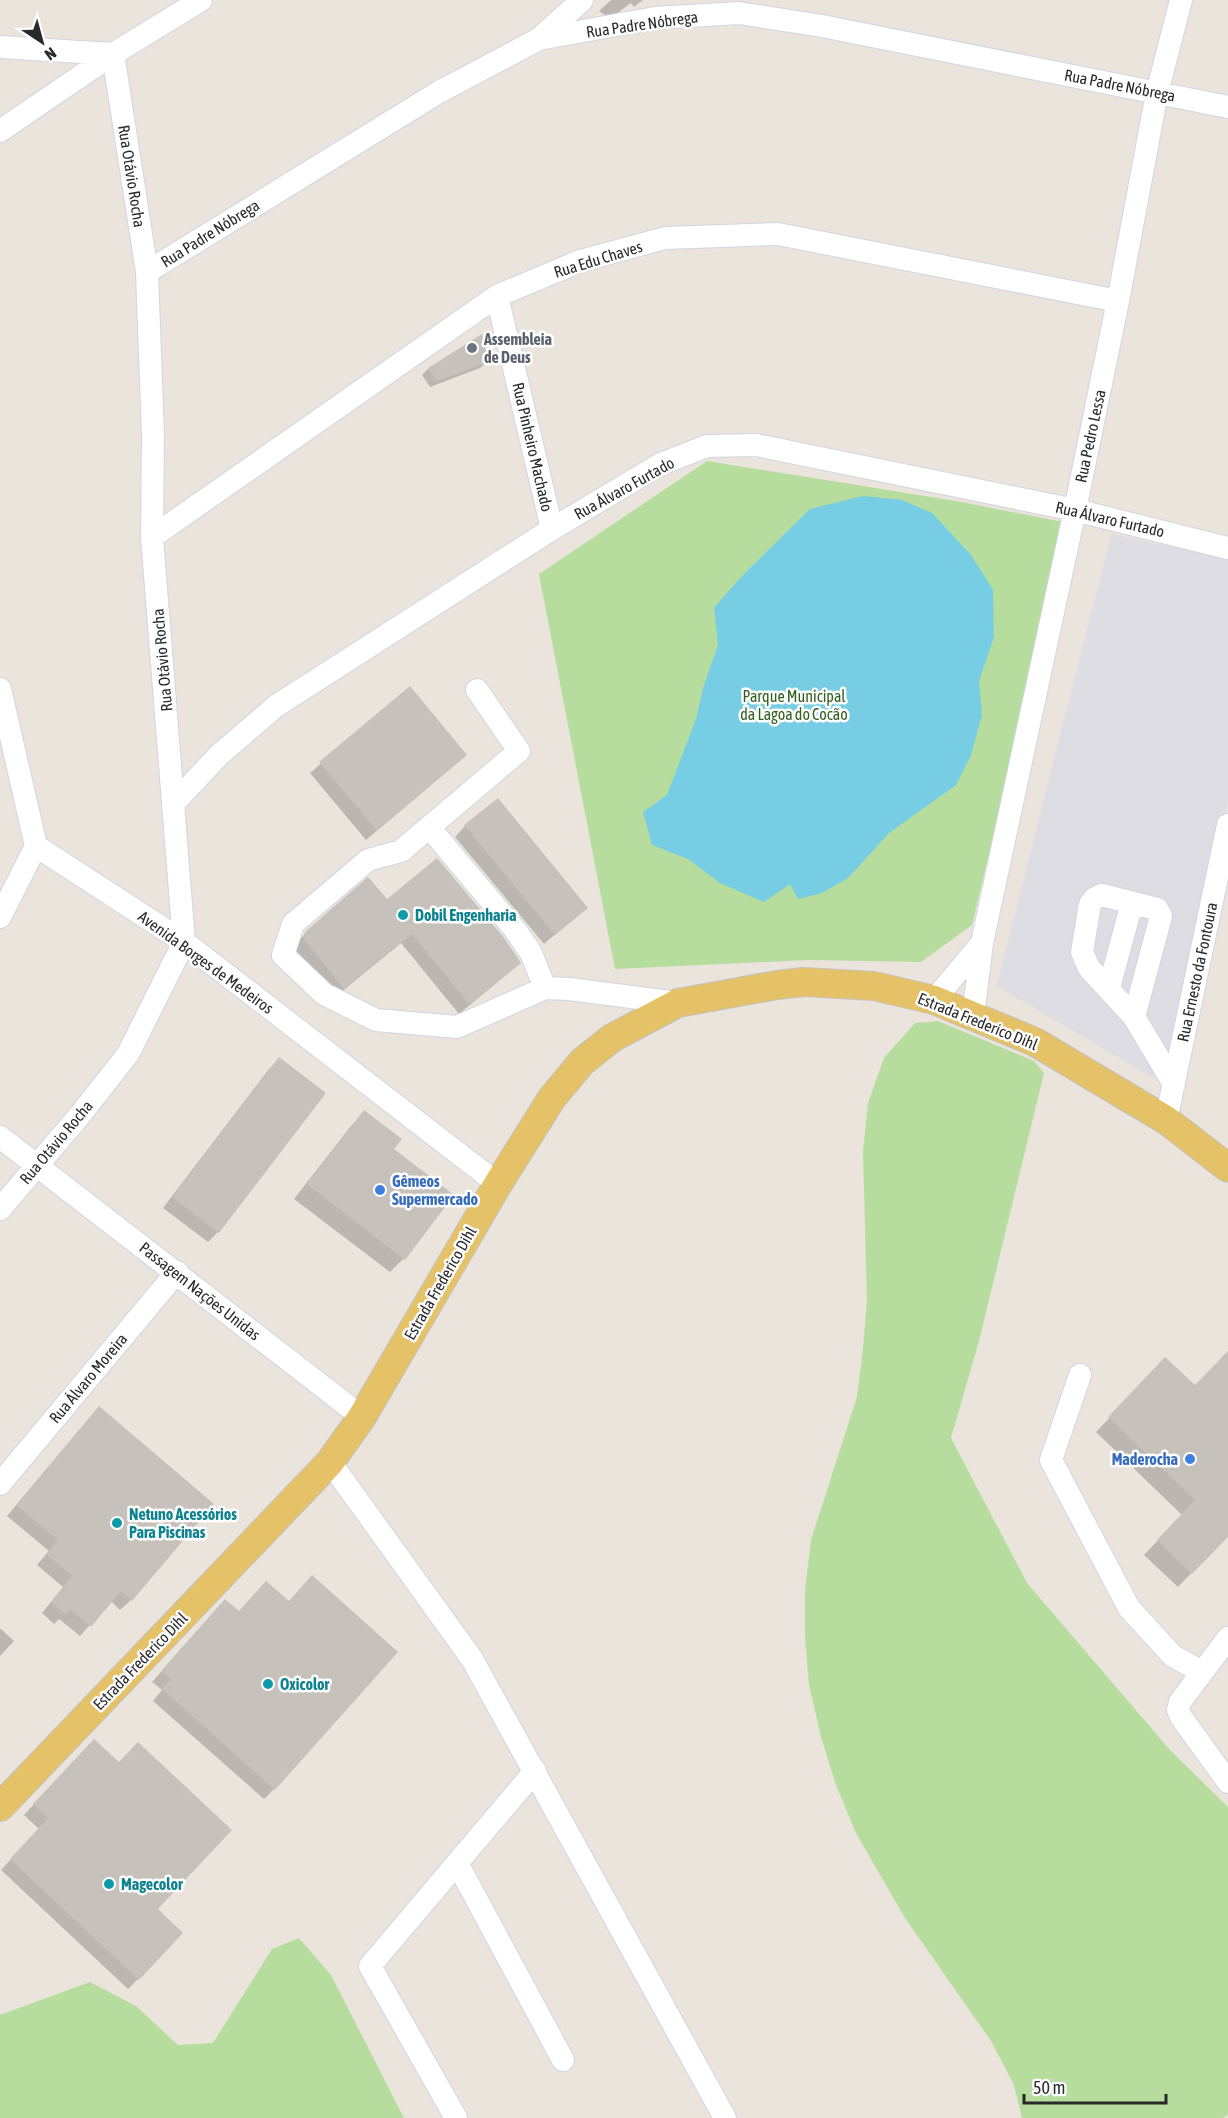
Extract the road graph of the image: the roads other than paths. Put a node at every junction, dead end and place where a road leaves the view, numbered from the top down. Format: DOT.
graph roads {
  1 [pos="201,0"];
  2 [pos="582,0"];
  3 [pos="1181,0"];
  4 [pos="539,39"];
  5 [pos="0,47"];
  6 [pos="113,54"];
  7 [pos="1157,93"];
  8 [pos="1228,107"];
  9 [pos="0,131"];
  10 [pos="147,272"];
  11 [pos="497,296"];
  12 [pos="1118,301"];
  13 [pos="1075,510"];
  14 [pos="552,529"];
  15 [pos="152,537"];
  16 [pos="1228,548"];
  17 [pos="0,689"];
  18 [pos="477,690"];
  19 [pos="173,804"];
  20 [pos="1228,825"];
  21 [pos="429,827"];
  22 [pos="36,846"];
  23 [pos="1132,903"];
  24 [pos="0,917"];
  25 [pos="184,942"];
  26 [pos="982,943"];
  27 [pos="545,988"];
  28 [pos="1109,988"];
  29 [pos="933,1000"];
  30 [pos="678,1003"];
  31 [pos="973,1016"];
  32 [pos="1134,1017"];
  33 [pos="1174,1084"];
  34 [pos="1166,1120"];
  35 [pos="0,1137"];
  36 [pos="36,1166"];
  37 [pos="1228,1168"];
  38 [pos="498,1184"];
  39 [pos="0,1209"];
  40 [pos="177,1272"];
  41 [pos="1080,1375"];
  42 [pos="362,1417"];
  43 [pos="330,1462"];
  44 [pos="0,1484"];
  45 [pos="1228,1638"];
  46 [pos="1202,1672"];
  47 [pos="536,1771"];
  48 [pos="1228,1782"];
  49 [pos="0,1807"];
  50 [pos="457,1863"];
  51 [pos="563,2060"];
  52 [pos="456,2118"];
  53 [pos="725,2118"];
  1 -- 6 [label="street"];
  2 -- 4 [label="street"];
  3 -- 7 [label="street, Rua Pedro Lessa"];
  4 -- 7 [label="street, Rua Padre Nóbrega"];
  4 -- 10 [label="street, Rua Padre Nóbrega"];
  5 -- 6 [label="street"];
  6 -- 9 [label="street"];
  6 -- 10 [label="street, Rua Otávio Rocha"];
  7 -- 8 [label="street, Rua Padre Nóbrega"];
  7 -- 12 [label="street, Rua Pedro Lessa"];
  10 -- 15 [label="street, Rua Otávio Rocha"];
  11 -- 12 [label="street, Rua Edu Chaves"];
  11 -- 14 [label="street, Rua Pinheiro Machado"];
  11 -- 15 [label="street, Rua Edu Chaves"];
  12 -- 13 [label="street, Rua Pedro Lessa"];
  13 -- 14 [label="street, Rua Álvaro Furtado"];
  13 -- 16 [label="street, Rua Álvaro Furtado"];
  13 -- 26 [label="street, Rua Pedro Lessa"];
  14 -- 19 [label="street, Rua Álvaro Furtado"];
  15 -- 19 [label="street, Rua Otávio Rocha"];
  17 -- 22 [label="street"];
  18 -- 21 [label="street"];
  19 -- 25 [label="street, Rua Otávio Rocha"];
  20 -- 33 [label="street, Rua Ernesto da Fontoura"];
  21 -- 27 [label="street"];
  21 -- 27 [label="street"];
  22 -- 24 [label="street"];
  22 -- 25 [label="street, Avenida Borges de Medeiros"];
  23 -- 28 [label="street"];
  23 -- 28 [label="street"];
  23 -- 32 [label="street"];
  25 -- 36 [label="street, Rua Otávio Rocha"];
  25 -- 38 [label="street, Avenida Borges de Medeiros"];
  26 -- 29 [label="street, Rua Pedro Lessa"];
  26 -- 31 [label="street, Rua Pedro Lessa"];
  27 -- 30 [label="street"];
  28 -- 32 [label="street"];
  29 -- 30 [label="main road, Estrada Frederico Dihl"];
  29 -- 31 [label="main road, Estrada Frederico Dihl"];
  30 -- 38 [label="main road, Estrada Frederico Dihl"];
  31 -- 34 [label="main road, Estrada Frederico Dihl"];
  32 -- 33 [label="street"];
  33 -- 34 [label="street, Rua Ernesto da Fontoura"];
  34 -- 37 [label="main road, Estrada Frederico Dihl"];
  35 -- 36 [label="street, Passagem Nações Unidas"];
  36 -- 39 [label="street, Rua Otávio Rocha"];
  36 -- 40 [label="street, Passagem Nações Unidas"];
  38 -- 42 [label="main road, Estrada Frederico Dihl"];
  40 -- 42 [label="street, Passagem Nações Unidas"];
  40 -- 44 [label="street, Rua Álvaro Moreira"];
  41 -- 46 [label="street"];
  42 -- 43 [label="main road, Estrada Frederico Dihl"];
  43 -- 47 [label="street"];
  43 -- 49 [label="main road, Estrada Frederico Dihl"];
  45 -- 46 [label="street"];
  46 -- 48 [label="street"];
  47 -- 50 [label="street"];
  47 -- 53 [label="street"];
  50 -- 51 [label="street"];
  50 -- 52 [label="street"];
}
